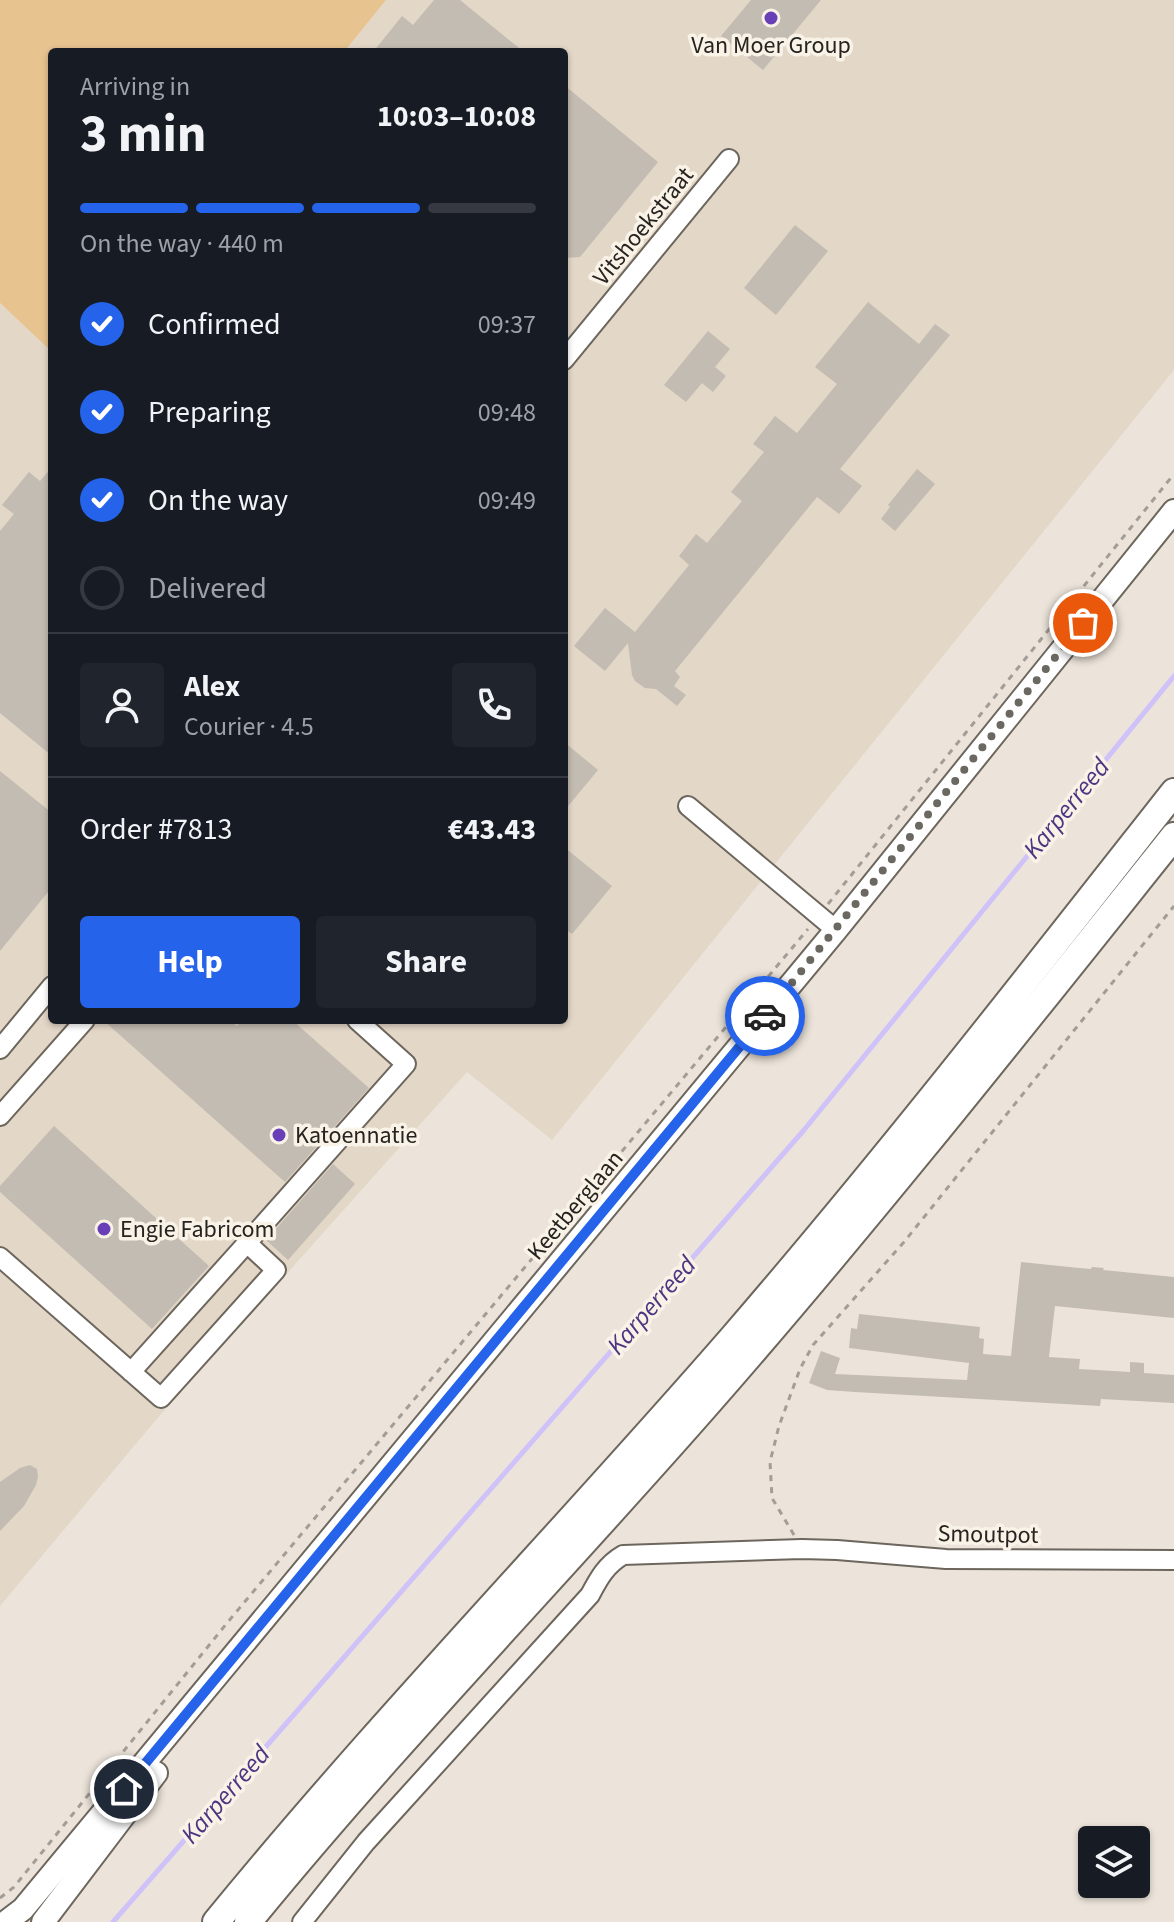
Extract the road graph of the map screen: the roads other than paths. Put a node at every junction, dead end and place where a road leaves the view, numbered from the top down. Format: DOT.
graph roads {
  1 [pos="729,159"];
  2 [pos="568,355"];
  3 [pos="1174,511"];
  4 [pos="1174,534"];
  5 [pos="1174,792"];
  6 [pos="688,806"];
  7 [pos="1174,836"];
  8 [pos="828,923"];
  9 [pos="48,991"];
  10 [pos="81,1024"];
  11 [pos="361,1024"];
  12 [pos="0,1049"];
  13 [pos="0,1116"];
  14 [pos="247,1243"];
  15 [pos="0,1257"];
  16 [pos="131,1372"];
  17 [pos="1174,1560"];
  18 [pos="6,1922"];
  19 [pos="43,1922"];
  20 [pos="216,1922"];
  21 [pos="248,1922"];
  22 [pos="302,1922"];
  1 -- 2 [label="street, Vitshoekstraat"];
  3 -- 8 [label="main road, Keetberglaan"];
  4 -- 19 [label="main road, Keetberglaan"];
  5 -- 20 [label="highway"];
  6 -- 8 [label="street"];
  7 -- 21 [label="highway"];
  8 -- 18 [label="main road, Keetberglaan"];
  9 -- 12 [label="street"];
  10 -- 13 [label="street"];
  11 -- 14 [label="street"];
  14 -- 16 [label="street"];
  14 -- 16 [label="street"];
  15 -- 16 [label="street"];
  17 -- 22 [label="street, Smoutpot"];
}
